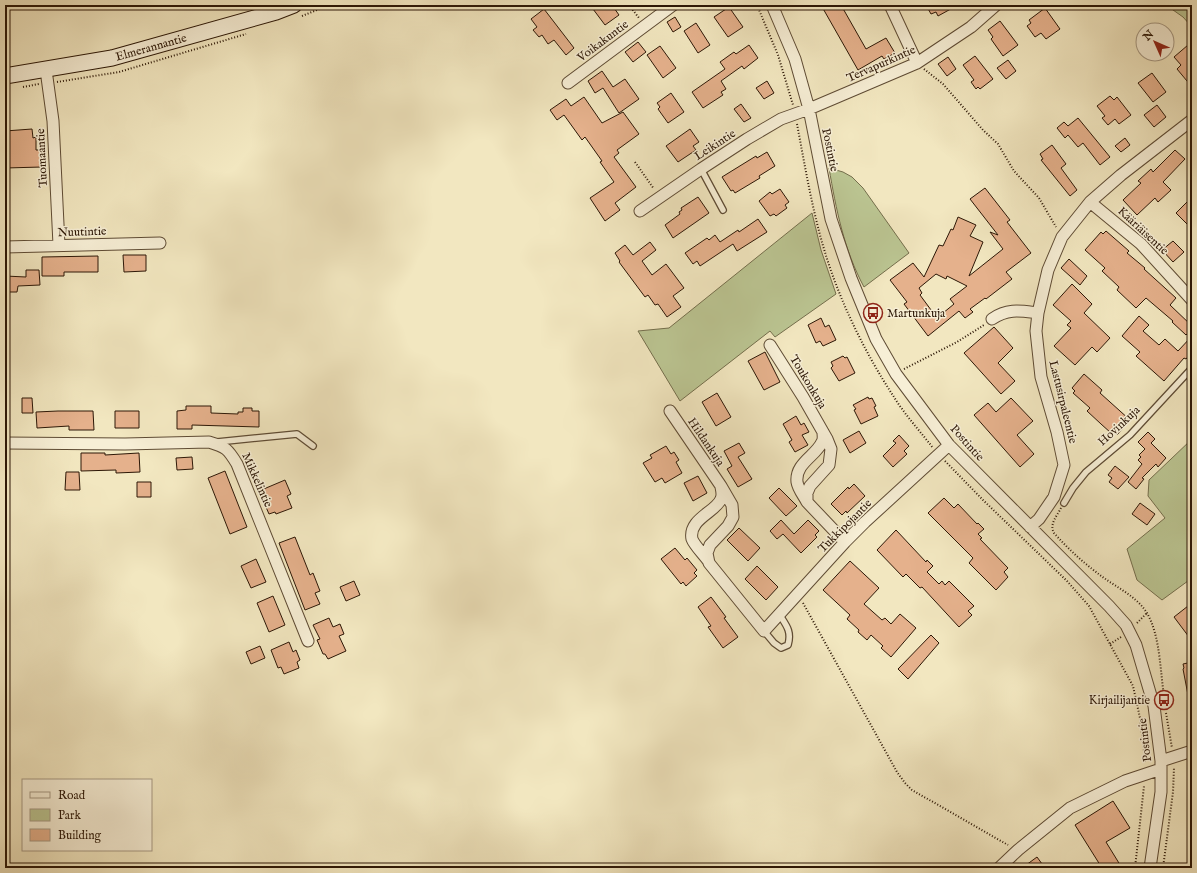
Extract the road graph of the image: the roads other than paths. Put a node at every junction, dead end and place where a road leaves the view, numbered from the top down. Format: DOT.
graph roads {
  1 [pos="294,5"];
  2 [pos="673,5"];
  3 [pos="772,5"];
  4 [pos="890,5"];
  5 [pos="996,5"];
  6 [pos="917,64"];
  7 [pos="46,70"];
  8 [pos="5,76"];
  9 [pos="568,83"];
  10 [pos="809,109"];
  11 [pos="1192,120"];
  12 [pos="701,169"];
  13 [pos="1090,202"];
  14 [pos="723,210"];
  15 [pos="640,211"];
  16 [pos="160,243"];
  17 [pos="59,246"];
  18 [pos="5,247"];
  19 [pos="1192,300"];
  20 [pos="1038,313"];
  21 [pos="992,319"];
  22 [pos="770,346"];
  23 [pos="1192,368"];
  24 [pos="670,411"];
  25 [pos="823,432"];
  26 [pos="209,442"];
  27 [pos="5,443"];
  28 [pos="949,445"];
  29 [pos="312,446"];
  30 [pos="721,486"];
  31 [pos="808,502"];
  32 [pos="1064,502"];
  33 [pos="1030,527"];
  34 [pos="845,542"];
  35 [pos="710,563"];
  36 [pos="779,614"];
  37 [pos="764,630"];
  38 [pos="308,641"];
  39 [pos="1192,751"];
  40 [pos="1161,765"];
  41 [pos="999,868"];
  42 [pos="1150,868"];
  1 -- 7 [label="street, Elmerannantie"];
  2 -- 9 [label="street, Voikakuntie"];
  3 -- 10 [label="street, Postintie"];
  4 -- 6 [label="street"];
  5 -- 6 [label="street, Tervapurkintie"];
  6 -- 10 [label="street, Tervapurkintie"];
  7 -- 8 [label="street, Elmerannantie"];
  7 -- 17 [label="street, Tuomaantie"];
  10 -- 12 [label="street, Leikintie"];
  10 -- 28 [label="street, Postintie"];
  11 -- 13 [label="street, Lastusirpaleentie"];
  12 -- 14 [label="lane"];
  12 -- 15 [label="street, Leikintie"];
  13 -- 19 [label="street, Kääriäisentie"];
  13 -- 20 [label="street, Lastusirpaleentie"];
  16 -- 17 [label="street, Nuutintie"];
  17 -- 18 [label="street, Nuutintie"];
  20 -- 21 [label="street"];
  20 -- 33 [label="street, Lastusirpaleentie"];
  22 -- 25 [label="street, Toukonkuja"];
  23 -- 32 [label="lane, Hovinkuja"];
  24 -- 30 [label="street, Hildankuja"];
  25 -- 31 [label="street, Toukonkuja"];
  25 -- 31 [label="street"];
  26 -- 27 [label="street, Mikkelintie"];
  26 -- 29 [label="lane"];
  26 -- 38 [label="street, Mikkelintie"];
  28 -- 33 [label="street, Postintie"];
  28 -- 34 [label="street, Tukkipojantie"];
  30 -- 35 [label="street, Hildankuja"];
  30 -- 35 [label="street"];
  31 -- 34 [label="street"];
  33 -- 40 [label="street, Postintie"];
  34 -- 36 [label="street, Tukkipojantie"];
  35 -- 37 [label="street"];
  36 -- 37 [label="street, Tukkipojantie"];
  36 -- 37 [label="lane"];
  39 -- 40 [label="street"];
  40 -- 41 [label="street"];
  40 -- 42 [label="street, Postintie"];
}
